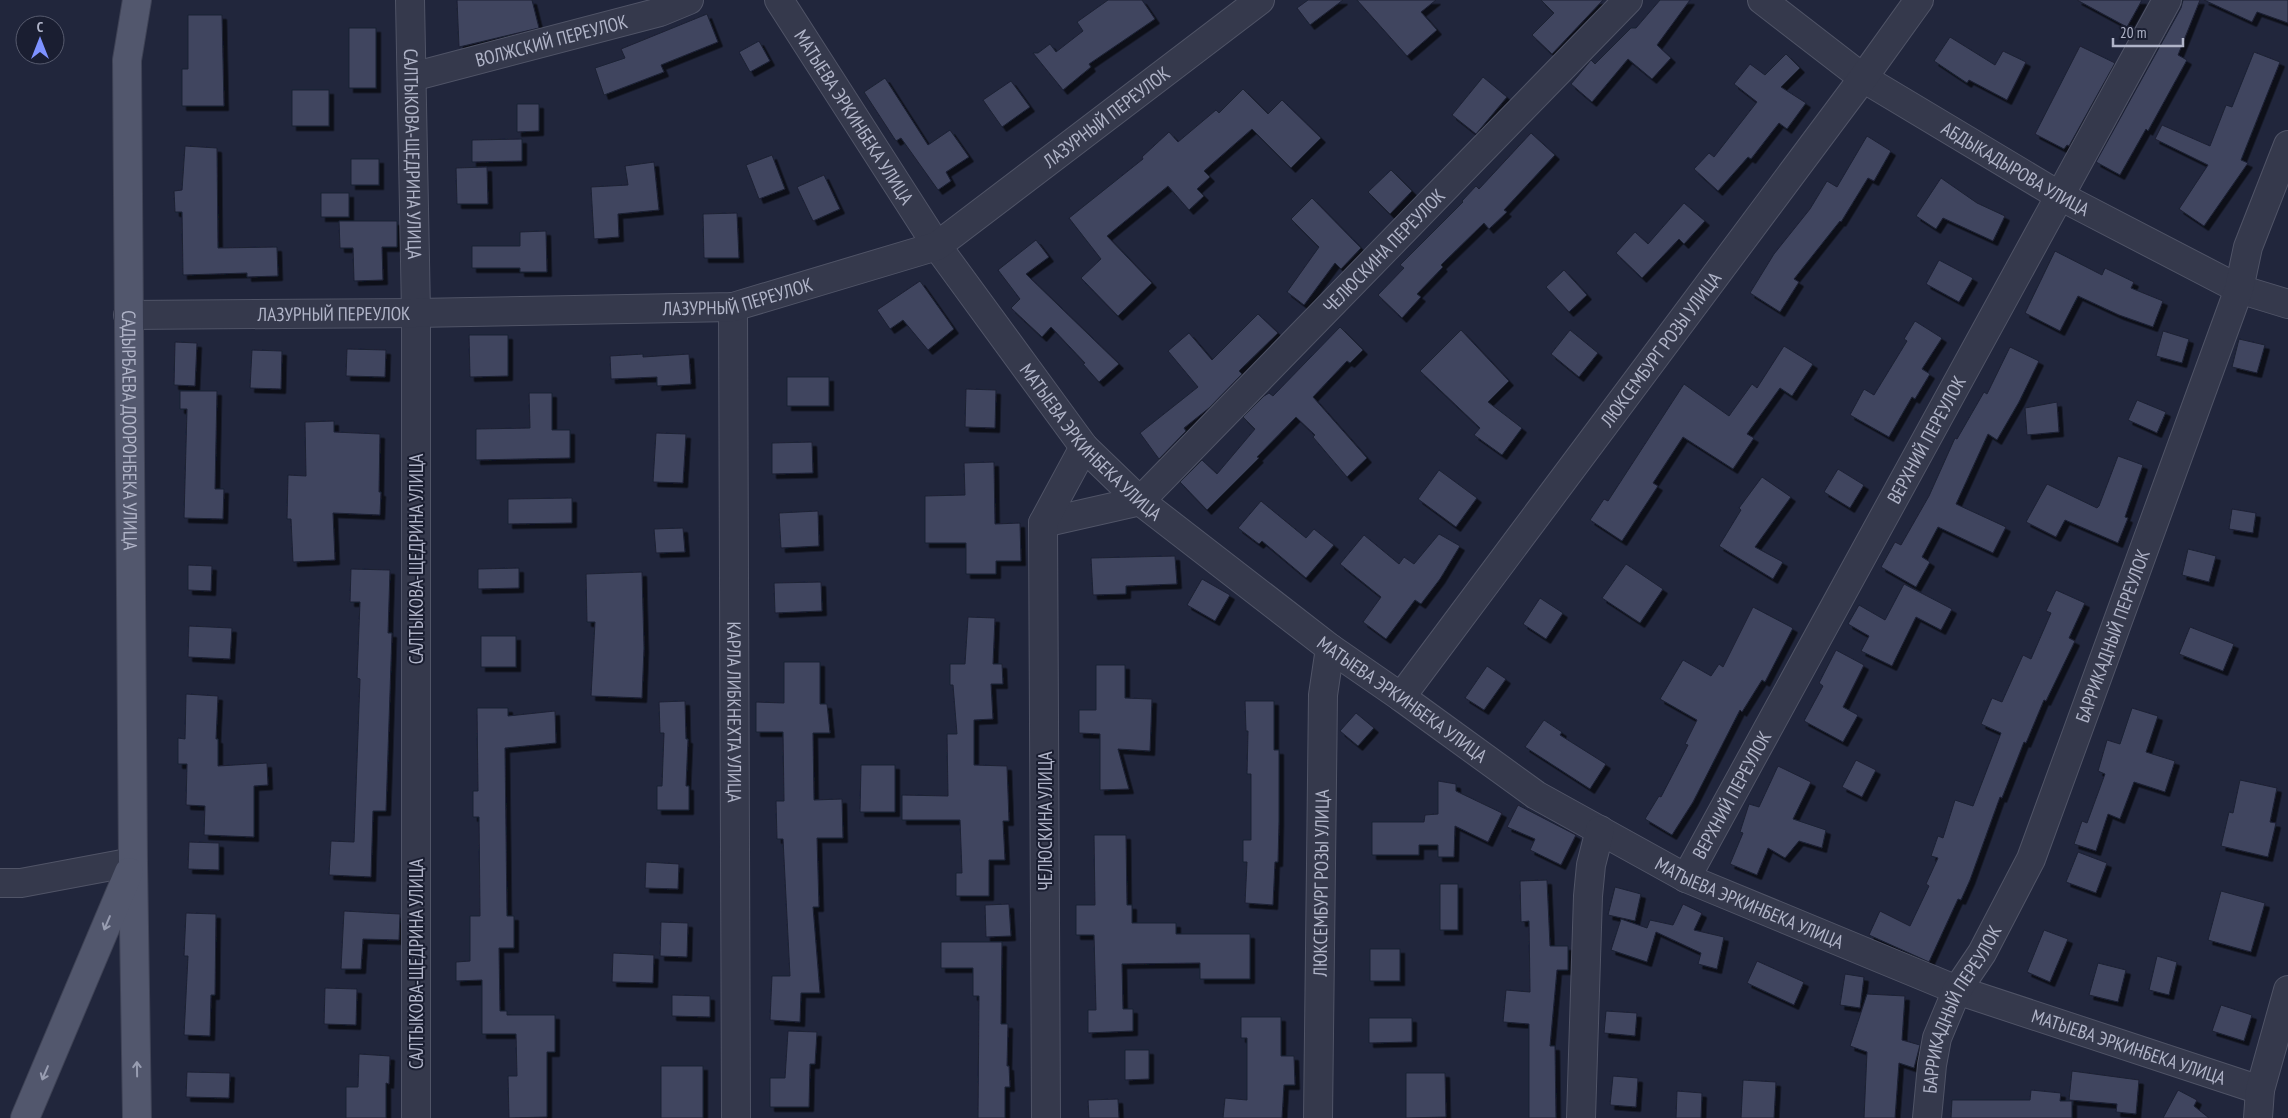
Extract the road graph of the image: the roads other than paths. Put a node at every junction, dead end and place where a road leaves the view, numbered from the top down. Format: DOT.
graph roads {
  1 [pos="137,0"];
  2 [pos="410,0"];
  3 [pos="689,0"];
  4 [pos="779,0"];
  5 [pos="1260,0"];
  6 [pos="1628,0"];
  7 [pos="1762,0"];
  8 [pos="1919,0"];
  9 [pos="2167,0"];
  10 [pos="412,77"];
  11 [pos="1863,78"];
  12 [pos="2288,145"];
  13 [pos="2060,196"];
  14 [pos="936,246"];
  15 [pos="2239,289"];
  16 [pos="2288,304"];
  17 [pos="733,307"];
  18 [pos="416,313"];
  19 [pos="128,315"];
  20 [pos="1084,447"];
  21 [pos="1140,501"];
  22 [pos="1043,523"];
  23 [pos="1330,648"];
  24 [pos="1401,697"];
  25 [pos="1600,830"];
  26 [pos="133,862"];
  27 [pos="1686,878"];
  28 [pos="0,883"];
  29 [pos="1957,990"];
  30 [pos="2288,990"];
  31 [pos="2260,1090"];
  32 [pos="26,1118"];
  33 [pos="138,1118"];
  34 [pos="416,1118"];
  35 [pos="736,1118"];
  36 [pos="1046,1118"];
  37 [pos="1318,1118"];
  38 [pos="1582,1118"];
  39 [pos="1927,1118"];
  40 [pos="2258,1118"];
  1 -- 19 [label="main road, САДЫРБАЕВА ДООРОНБЕКА УЛИЦА"];
  2 -- 10 [label="street, САЛТЫКОВА-ЩЕДРИНА УЛИЦА"];
  3 -- 10 [label="street, ВОЛЖСКИЙ ПЕРЕУЛОК"];
  4 -- 14 [label="street, МАТЫЕВА ЭРКИНБЕКА УЛИЦА"];
  5 -- 14 [label="street, ЛАЗУРНЫЙ ПЕРЕУЛОК"];
  6 -- 21 [label="street, ЧЕЛЮСКИНА ПЕРЕУЛОК"];
  7 -- 11 [label="street, АБДЫКАДЫРОВА УЛИЦА"];
  8 -- 11 [label="street, ЛЮКСЕМБУРГ РОЗЫ УЛИЦА"];
  9 -- 13 [label="street, ВЕРХНИЙ ПЕРЕУЛОК"];
  10 -- 18 [label="street, САЛТЫКОВА-ЩЕДРИНА УЛИЦА"];
  11 -- 13 [label="street, АБДЫКАДЫРОВА УЛИЦА"];
  11 -- 24 [label="street, ЛЮКСЕМБУРГ РОЗЫ УЛИЦА"];
  12 -- 15 [label="street, БАРРИКАДНЫЙ ПЕРЕУЛОК"];
  13 -- 15 [label="street, АБДЫКАДЫРОВА УЛИЦА"];
  13 -- 27 [label="street, ВЕРХНИЙ ПЕРЕУЛОК"];
  14 -- 17 [label="street, ЛАЗУРНЫЙ ПЕРЕУЛОК"];
  14 -- 20 [label="street, МАТЫЕВА ЭРКИНБЕКА УЛИЦА"];
  15 -- 16 [label="street, АБДЫКАДЫРОВА УЛИЦА"];
  15 -- 29 [label="street, БАРРИКАДНЫЙ ПЕРЕУЛОК"];
  17 -- 18 [label="street, ЛАЗУРНЫЙ ПЕРЕУЛОК"];
  17 -- 35 [label="street, КАРЛА ЛИБКНЕХТА УЛИЦА"];
  18 -- 19 [label="street, ЛАЗУРНЫЙ ПЕРЕУЛОК"];
  18 -- 34 [label="street, САЛТЫКОВА-ЩЕДРИНА УЛИЦА"];
  19 -- 26 [label="main road, САДЫРБАЕВА ДООРОНБЕКА УЛИЦА"];
  20 -- 21 [label="street, МАТЫЕВА ЭРКИНБЕКА УЛИЦА"];
  20 -- 22 [label="street, ЧЕЛЮСКИНА УЛИЦА"];
  21 -- 22 [label="street"];
  21 -- 23 [label="street, МАТЫЕВА ЭРКИНБЕКА УЛИЦА"];
  22 -- 36 [label="street, ЧЕЛЮСКИНА УЛИЦА"];
  23 -- 24 [label="street, МАТЫЕВА ЭРКИНБЕКА УЛИЦА"];
  23 -- 37 [label="street, ЛЮКСЕМБУРГ РОЗЫ УЛИЦА"];
  24 -- 25 [label="street, МАТЫЕВА ЭРКИНБЕКА УЛИЦА"];
  25 -- 27 [label="street, МАТЫЕВА ЭРКИНБЕКА УЛИЦА"];
  25 -- 38 [label="street"];
  26 -- 28 [label="street"];
  26 -- 32 [label="main road, САДЫРБАЕВА ДООРОНБЕКА УЛИЦА, one-way"];
  33 -- 26 [label="main road, САДЫРБАЕВА ДООРОНБЕКА УЛИЦА, one-way"];
  27 -- 29 [label="street, МАТЫЕВА ЭРКИНБЕКА УЛИЦА"];
  29 -- 31 [label="street, МАТЫЕВА ЭРКИНБЕКА УЛИЦА"];
  29 -- 39 [label="street, БАРРИКАДНЫЙ ПЕРЕУЛОК"];
  30 -- 31 [label="street"];
  31 -- 40 [label="street"];
}
